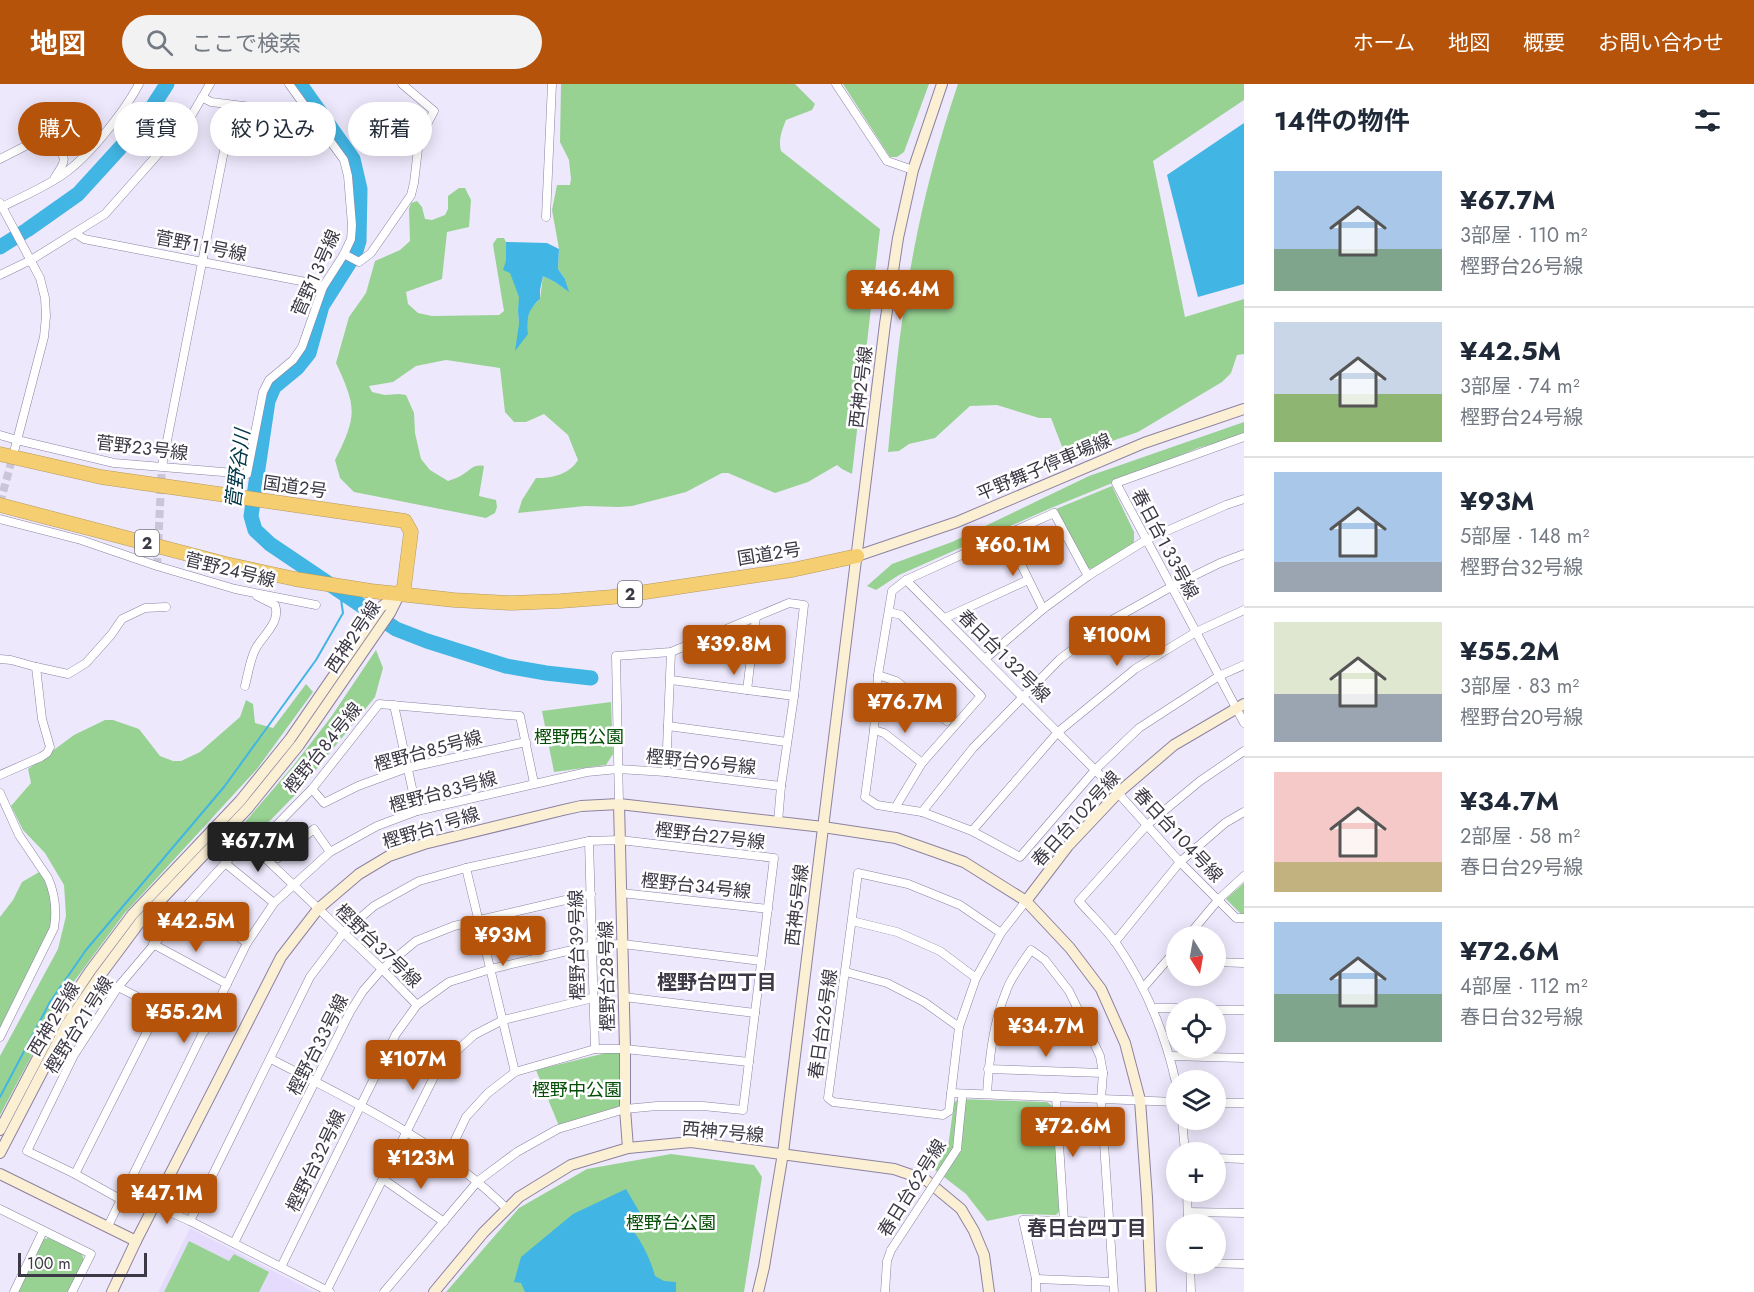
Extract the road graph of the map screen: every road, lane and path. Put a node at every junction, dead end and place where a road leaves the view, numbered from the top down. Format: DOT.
graph roads {
  1 [pos="139,84"];
  2 [pos="210,84"];
  3 [pos="289,84"];
  4 [pos="402,84"];
  5 [pos="552,84"];
  6 [pos="836,84"];
  7 [pos="942,84"];
  8 [pos="202,97"];
  9 [pos="210,102"];
  10 [pos="302,102"];
  11 [pos="336,149"];
  12 [pos="224,156"];
  13 [pos="0,159"];
  14 [pos="913,170"];
  15 [pos="53,180"];
  16 [pos="1,206"];
  17 [pos="546,216"];
  18 [pos="75,233"];
  19 [pos="344,254"];
  20 [pos="31,260"];
  21 [pos="203,262"];
  22 [pos="0,275"];
  23 [pos="323,287"];
  24 [pos="1244,409"];
  25 [pos="0,435"];
  26 [pos="1244,437"];
  27 [pos="16,444"];
  28 [pos="0,454"];
  29 [pos="162,466"];
  30 [pos="247,474"];
  31 [pos="1244,499"];
  32 [pos="0,505"];
  33 [pos="0,519"];
  34 [pos="1006,534"];
  35 [pos="1146,540"];
  36 [pos="1244,554"];
  37 [pos="856,556"];
  38 [pos="1088,576"];
  39 [pos="906,580"];
  40 [pos="1028,580"];
  41 [pos="1171,587"];
  42 [pos="248,591"];
  43 [pos="400,593"];
  44 [pos="316,605"];
  45 [pos="166,607"];
  46 [pos="1043,609"];
  47 [pos="1244,610"];
  48 [pos="889,612"];
  49 [pos="756,617"];
  50 [pos="945,618"];
  51 [pos="373,628"];
  52 [pos="1197,632"];
  53 [pos="671,652"];
  54 [pos="0,659"];
  55 [pos="985,659"];
  56 [pos="1244,665"];
  57 [pos="36,667"];
  58 [pos="878,675"];
  59 [pos="1219,676"];
  60 [pos="671,680"];
  61 [pos="245,686"];
  62 [pos="747,690"];
  63 [pos="794,696"];
  64 [pos="1023,696"];
  65 [pos="393,705"];
  66 [pos="1240,705"];
  67 [pos="947,721"];
  68 [pos="1244,723"];
  69 [pos="668,726"];
  70 [pos="874,730"];
  71 [pos="1058,732"];
  72 [pos="526,742"];
  73 [pos="787,742"];
  74 [pos="1244,752"];
  75 [pos="922,763"];
  76 [pos="407,768"];
  77 [pos="618,769"];
  78 [pos="1095,770"];
  79 [pos="666,772"];
  80 [pos="0,775"];
  81 [pos="534,783"];
  82 [pos="781,786"];
  83 [pos="312,789"];
  84 [pos="0,793"];
  85 [pos="1118,793"];
  86 [pos="619,804"];
  87 [pos="894,808"];
  88 [pos="417,811"];
  89 [pos="922,812"];
  90 [pos="1244,812"];
  91 [pos="778,822"];
  92 [pos="1147,825"];
  93 [pos="823,827"];
  94 [pos="972,831"];
  95 [pos="620,840"];
  96 [pos="589,841"];
  97 [pos="330,852"];
  98 [pos="1180,862"];
  99 [pos="225,863"];
  100 [pos="466,868"];
  101 [pos="1244,876"];
  102 [pos="293,885"];
  103 [pos="621,892"];
  104 [pos="591,894"];
  105 [pos="1219,899"];
  106 [pos="1026,901"];
  107 [pos="190,902"];
  108 [pos="274,903"];
  109 [pos="318,909"];
  110 [pos="768,909"];
  111 [pos="1244,918"];
  112 [pos="479,920"];
  113 [pos="852,921"];
  114 [pos="1196,926"];
  115 [pos="344,932"];
  116 [pos="1001,933"];
  117 [pos="1115,942"];
  118 [pos="247,943"];
  119 [pos="153,944"];
  120 [pos="623,944"];
  121 [pos="593,945"];
  122 [pos="761,961"];
  123 [pos="1166,962"];
  124 [pos="1226,962"];
  125 [pos="1244,963"];
  126 [pos="382,969"];
  127 [pos="491,969"];
  128 [pos="846,972"];
  129 [pos="976,978"];
  130 [pos="227,984"];
  131 [pos="118,987"];
  132 [pos="1143,988"];
  133 [pos="624,997"];
  134 [pos="593,998"];
  135 [pos="417,1005"];
  136 [pos="159,1008"];
  137 [pos="1152,1008"];
  138 [pos="1166,1008"];
  139 [pos="1226,1010"];
  140 [pos="1244,1010"];
  141 [pos="755,1013"];
  142 [pos="503,1020"];
  143 [pos="997,1024"];
  144 [pos="959,1027"];
  145 [pos="1088,1028"];
  146 [pos="205,1031"];
  147 [pos="0,1037"];
  148 [pos="1166,1045"];
  149 [pos="595,1049"];
  150 [pos="625,1049"];
  151 [pos="1226,1058"];
  152 [pos="1244,1058"];
  153 [pos="271,1059"];
  154 [pos="749,1062"];
  155 [pos="988,1069"];
  156 [pos="515,1072"];
  157 [pos="1102,1073"];
  158 [pos="315,1082"];
  159 [pos="951,1093"];
  160 [pos="987,1094"];
  161 [pos="1056,1097"];
  162 [pos="1101,1099"];
  163 [pos="962,1100"];
  164 [pos="1140,1101"];
  165 [pos="1166,1102"];
  166 [pos="1226,1103"];
  167 [pos="1244,1103"];
  168 [pos="360,1106"];
  169 [pos="625,1109"];
  170 [pos="0,1130"];
  171 [pos="407,1131"];
  172 [pos="628,1148"];
  173 [pos="0,1153"];
  174 [pos="783,1154"];
  175 [pos="1226,1158"];
  176 [pos="446,1159"];
  177 [pos="1244,1159"];
  178 [pos="0,1174"];
  179 [pos="75,1174"];
  180 [pos="383,1179"];
  181 [pos="478,1181"];
  182 [pos="120,1198"];
  183 [pos="1188,1202"];
  184 [pos="154,1205"];
  185 [pos="0,1209"];
  186 [pos="507,1209"];
  187 [pos="1188,1212"];
  188 [pos="1244,1213"];
  189 [pos="190,1221"];
  190 [pos="1064,1221"];
  191 [pos="444,1222"];
  192 [pos="1110,1222"];
  193 [pos="108,1226"];
  194 [pos="43,1231"];
  195 [pos="136,1240"];
  196 [pos="234,1243"];
  197 [pos="1226,1264"];
  198 [pos="1244,1264"];
  199 [pos="281,1267"];
  200 [pos="1190,1274"];
  201 [pos="1036,1278"];
  202 [pos="1113,1282"];
  203 [pos="328,1291"];
  204 [pos="14,1292"];
  205 [pos="72,1292"];
  206 [pos="112,1292"];
  207 [pos="384,1292"];
  208 [pos="434,1292"];
  209 [pos="758,1292"];
  210 [pos="885,1292"];
  211 [pos="990,1292"];
  212 [pos="1036,1292"];
  213 [pos="1114,1292"];
  214 [pos="1151,1292"];
  215 [pos="1191,1292"];
  1 -- 15 [label="street"];
  2 -- 8 [label="street"];
  3 -- 10 [label="street, 菅野１３号線"];
  4 -- 19 [label="street"];
  5 -- 17 [label="street"];
  6 -- 14 [label="street"];
  7 -- 14 [label="street, 西神２号線"];
  8 -- 9 [label="street"];
  8 -- 18 [label="street"];
  11 -- 19 [label="street, 菅野１３号線"];
  12 -- 21 [label="street"];
  13 -- 15 [label="street"];
  14 -- 37 [label="street, 西神２号線"];
  15 -- 16 [label="street"];
  16 -- 20 [label="street"];
  18 -- 20 [label="street"];
  18 -- 21 [label="street, 菅野１１号線"];
  19 -- 23 [label="street, 菅野１３号線"];
  20 -- 22 [label="street"];
  20 -- 27 [label="street"];
  21 -- 23 [label="street, 菅野１１号線"];
  21 -- 29 [label="street"];
  23 -- 30 [label="street, 菅野１３号線"];
  24 -- 37 [label="street, 平野舞子停車場線"];
  25 -- 27 [label="street, 菅野２３号線"];
  26 -- 35 [label="street, 春日台１３３号線"];
  27 -- 29 [label="street, 菅野２３号線"];
  28 -- 43 [label="highway, 国道2号"];
  29 -- 30 [label="street, 菅野２３号線"];
  31 -- 35 [label="street"];
  32 -- 43 [label="highway, 国道2号 / 2"];
  33 -- 42 [label="street, 菅野２４号線"];
  34 -- 38 [label="street"];
  34 -- 39 [label="street"];
  34 -- 40 [label="street"];
  35 -- 38 [label="street"];
  35 -- 41 [label="street, 春日台１３３号線"];
  36 -- 41 [label="street"];
  37 -- 43 [label="highway, 国道2号 / 2"];
  37 -- 93 [label="street, 西神５号線"];
  38 -- 46 [label="street"];
  39 -- 48 [label="street"];
  39 -- 50 [label="street, 春日台１３２号線"];
  40 -- 46 [label="street"];
  40 -- 50 [label="street"];
  41 -- 52 [label="street, 春日台１３３号線"];
  41 -- 64 [label="street"];
  42 -- 44 [label="street, 菅野２４号線"];
  42 -- 61 [label="street"];
  43 -- 51 [label="street, 西神２号線"];
  45 -- 57 [label="street"];
  46 -- 55 [label="street"];
  47 -- 52 [label="street"];
  48 -- 58 [label="street"];
  48 -- 75 [label="street"];
  49 -- 53 [label="street, 樫野台９６号線"];
  49 -- 62 [label="street"];
  49 -- 63 [label="street, 樫野台９６号線"];
  50 -- 55 [label="street, 春日台１３２号線"];
  51 -- 170 [label="street, 西神２号線"];
  51 -- 173 [label="street, 西神２号線"];
  52 -- 59 [label="street, 春日台１３３号線"];
  52 -- 71 [label="street"];
  53 -- 60 [label="street"];
  53 -- 77 [label="street, 樫野台９６号線"];
  54 -- 57 [label="street"];
  55 -- 64 [label="street, 春日台１３２号線"];
  56 -- 59 [label="street"];
  57 -- 80 [label="street"];
  58 -- 67 [label="street"];
  58 -- 70 [label="street"];
  59 -- 66 [label="street, 春日台１３３号線"];
  59 -- 78 [label="street"];
  60 -- 62 [label="street"];
  60 -- 69 [label="street"];
  62 -- 63 [label="street"];
  63 -- 73 [label="street, 樫野台９６号線"];
  64 -- 71 [label="street, 春日台１３２号線"];
  64 -- 89 [label="street"];
  65 -- 72 [label="street"];
  65 -- 76 [label="street"];
  65 -- 83 [label="street, 樫野台８４号線"];
  66 -- 68 [label="street, 春日台１３３号線"];
  66 -- 85 [label="street, 春日台１０２号線"];
  69 -- 73 [label="street"];
  69 -- 79 [label="street"];
  70 -- 75 [label="street"];
  70 -- 87 [label="street"];
  71 -- 78 [label="street, 春日台１３２号線"];
  71 -- 94 [label="street"];
  72 -- 76 [label="street, 樫野台８５号線"];
  72 -- 81 [label="street"];
  73 -- 82 [label="street, 樫野台９６号線"];
  74 -- 92 [label="street"];
  75 -- 87 [label="street"];
  76 -- 83 [label="street, 樫野台８５号線"];
  76 -- 88 [label="street"];
  77 -- 79 [label="street, 樫野台９６号線"];
  77 -- 81 [label="street, 樫野台８３号線"];
  77 -- 86 [label="street, 樫野台９６号線"];
  78 -- 85 [label="street, 春日台１３２号線"];
  78 -- 94 [label="street"];
  79 -- 82 [label="street, 樫野台９６号線"];
  81 -- 88 [label="street, 樫野台８３号線"];
  82 -- 91 [label="street, 樫野台９６号線"];
  83 -- 97 [label="street, 樫野台８４号線"];
  84 -- 147 [label="street"];
  85 -- 92 [label="street, 春日台１０４号線"];
  85 -- 106 [label="street, 春日台１０２号線"];
  86 -- 91 [label="street, 樫野台１号線"];
  86 -- 95 [label="street, 樫野台２８号線"];
  86 -- 109 [label="street, 樫野台１号線"];
  87 -- 89 [label="street"];
  88 -- 97 [label="street, 樫野台８３号線"];
  89 -- 94 [label="street"];
  90 -- 98 [label="street"];
  91 -- 93 [label="street, 樫野台１号線"];
  92 -- 98 [label="street, 春日台１０４号線"];
  92 -- 117 [label="street"];
  93 -- 106 [label="street, 樫野台１号線"];
  93 -- 174 [label="street, 西神５号線"];
  95 -- 96 [label="street, 樫野台２７号線"];
  95 -- 103 [label="street, 樫野台２８号線"];
  95 -- 110 [label="street, 樫野台２７号線"];
  96 -- 100 [label="street, 樫野台２７号線"];
  96 -- 104 [label="street, 樫野台３９号線"];
  97 -- 102 [label="street, 樫野台８３号線"];
  98 -- 105 [label="street, 春日台１０４号線"];
  98 -- 117 [label="street"];
  99 -- 102 [label="street, 樫野台２１号線"];
  99 -- 107 [label="street, 樫野台２１号線"];
  99 -- 108 [label="street"];
  100 -- 112 [label="street"];
  100 -- 115 [label="street, 樫野台２７号線"];
  101 -- 105 [label="street"];
  102 -- 108 [label="street, 樫野台８３号線"];
  102 -- 109 [label="street, 樫野台２１号線"];
  103 -- 110 [label="street, 樫野台３４号線"];
  103 -- 120 [label="street, 樫野台２８号線"];
  104 -- 112 [label="street, 樫野台３３号線"];
  104 -- 121 [label="street, 樫野台３９号線"];
  105 -- 111 [label="street, 春日台１０４号線"];
  105 -- 114 [label="street"];
  106 -- 116 [label="street, 春日台２６号線"];
  106 -- 164 [label="street, 樫野台１号線"];
  107 -- 118 [label="street"];
  107 -- 119 [label="street, 樫野台２１号線"];
  108 -- 118 [label="street, 樫野台８３号線"];
  109 -- 115 [label="street, 樫野台３７号線"];
  109 -- 184 [label="street, 樫野台１号線"];
  110 -- 122 [label="street, 樫野台２７号線"];
  112 -- 126 [label="street, 樫野台３３号線"];
  112 -- 127 [label="street"];
  113 -- 116 [label="street, 春日台２６号線"];
  113 -- 128 [label="street, 春日台２６号線"];
  113 -- 129 [label="street"];
  115 -- 126 [label="street, 樫野台３７号線"];
  115 -- 153 [label="street, 樫野台２７号線"];
  116 -- 129 [label="street, 春日台２６号線"];
  117 -- 132 [label="street"];
  118 -- 130 [label="street, 樫野台８３号線"];
  119 -- 130 [label="street"];
  119 -- 131 [label="street, 樫野台２１号線"];
  120 -- 121 [label="street, 樫野台３２号線"];
  120 -- 122 [label="street, 樫野台３２号線"];
  120 -- 133 [label="street, 樫野台２８号線"];
  121 -- 127 [label="street, 樫野台３２号線"];
  121 -- 134 [label="street, 樫野台３９号線"];
  122 -- 141 [label="street, 樫野台２７号線"];
  123 -- 132 [label="street"];
  124 -- 125 [label="street"];
  126 -- 135 [label="street, 樫野台３７号線"];
  126 -- 158 [label="street, 樫野台３３号線"];
  127 -- 135 [label="street, 樫野台３２号線"];
  127 -- 142 [label="street"];
  128 -- 144 [label="street"];
  128 -- 159 [label="street, 春日台２６号線"];
  129 -- 144 [label="street, 春日台２６号線"];
  130 -- 146 [label="street, 樫野台８３号線"];
  131 -- 136 [label="street"];
  131 -- 179 [label="street, 樫野台２１号線"];
  132 -- 137 [label="street"];
  133 -- 141 [label="street"];
  133 -- 150 [label="street, 樫野台２８号線"];
  134 -- 142 [label="street"];
  134 -- 149 [label="street, 樫野台３９号線"];
  135 -- 168 [label="street, 樫野台３２号線"];
  136 -- 146 [label="street"];
  136 -- 179 [label="street"];
  137 -- 138 [label="street"];
  137 -- 148 [label="street"];
  139 -- 140 [label="street"];
  141 -- 154 [label="street, 樫野台２７号線"];
  142 -- 156 [label="street"];
  142 -- 171 [label="street"];
  143 -- 145 [label="street"];
  143 -- 145 [label="street"];
  143 -- 155 [label="street"];
  144 -- 159 [label="street, 春日台２６号線"];
  145 -- 157 [label="street"];
  146 -- 182 [label="street, 樫野台８３号線"];
  149 -- 150 [label="street"];
  149 -- 156 [label="street"];
  150 -- 154 [label="street"];
  150 -- 169 [label="street, 樫野台２８号線"];
  151 -- 152 [label="street"];
  153 -- 158 [label="street"];
  153 -- 189 [label="street, 樫野台２７号線"];
  154 -- 169 [label="street, 樫野台２７号線"];
  155 -- 157 [label="street"];
  155 -- 160 [label="street"];
  156 -- 176 [label="street"];
  157 -- 162 [label="street"];
  158 -- 168 [label="street"];
  158 -- 196 [label="street, 樫野台３３号線"];
  159 -- 160 [label="street"];
  160 -- 161 [label="street"];
  161 -- 162 [label="street"];
  161 -- 190 [label="street"];
  162 -- 164 [label="street"];
  162 -- 192 [label="street"];
  163 -- 210 [label="street, 春日台６２号線, bridge"];
  164 -- 165 [label="street"];
  164 -- 214 [label="street, 樫野台１号線"];
  166 -- 167 [label="street"];
  168 -- 171 [label="street"];
  168 -- 199 [label="street, 樫野台３２号線"];
  169 -- 172 [label="street, 樫野台２８号線"];
  169 -- 181 [label="street, 樫野台２７号線"];
  171 -- 176 [label="street"];
  171 -- 180 [label="street"];
  172 -- 174 [label="street, 西神７号線"];
  172 -- 186 [label="street, 西神７号線"];
  174 -- 209 [label="street, 西神５号線"];
  174 -- 211 [label="street, 西神７号線"];
  175 -- 177 [label="street"];
  176 -- 181 [label="street"];
  178 -- 193 [label="street"];
  179 -- 182 [label="street, 樫野台２１号線"];
  180 -- 191 [label="street"];
  180 -- 203 [label="street"];
  181 -- 186 [label="street"];
  181 -- 191 [label="street, 樫野台２７号線"];
  182 -- 193 [label="street, 樫野台８３号線"];
  183 -- 187 [label="street"];
  184 -- 189 [label="street"];
  184 -- 195 [label="street, 樫野台１号線"];
  185 -- 194 [label="street"];
  186 -- 208 [label="street, 西神７号線"];
  187 -- 188 [label="street"];
  189 -- 196 [label="street"];
  190 -- 192 [label="street"];
  190 -- 201 [label="street"];
  191 -- 207 [label="street, 樫野台２７号線"];
  192 -- 202 [label="street"];
  193 -- 195 [label="street"];
  194 -- 204 [label="street"];
  194 -- 205 [label="street"];
  195 -- 206 [label="street, 樫野台１号線"];
  196 -- 199 [label="street"];
  197 -- 198 [label="street"];
  199 -- 203 [label="street"];
  200 -- 215 [label="street"];
  201 -- 202 [label="street"];
  201 -- 212 [label="street"];
  202 -- 213 [label="street"];
}
